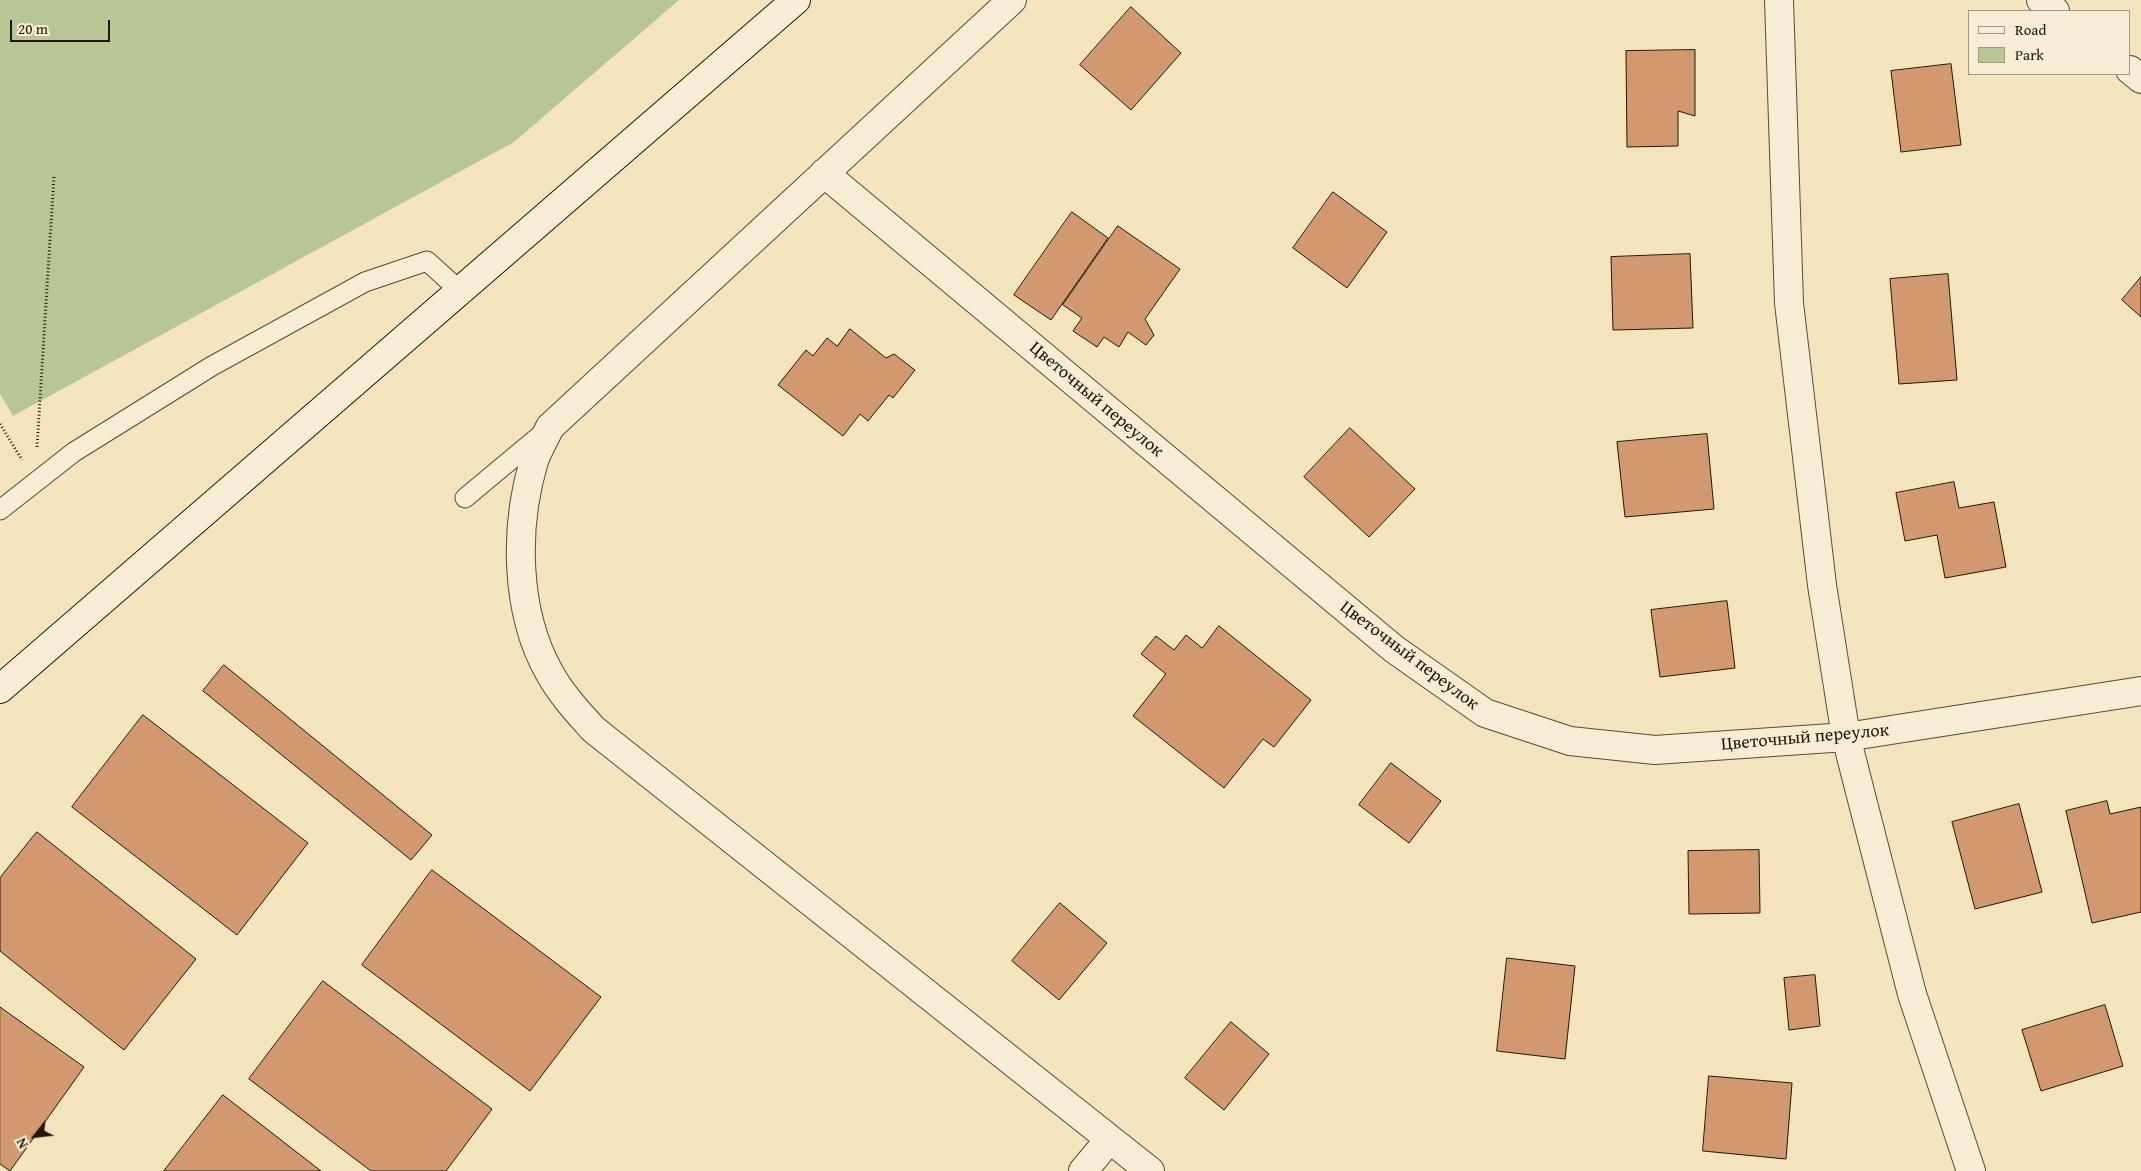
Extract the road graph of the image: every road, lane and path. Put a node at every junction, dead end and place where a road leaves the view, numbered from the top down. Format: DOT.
graph roads {
  1 [pos="796,0"];
  2 [pos="1012,0"];
  3 [pos="1779,0"];
  4 [pos="2041,0"];
  5 [pos="2054,10"];
  6 [pos="2131,71"];
  7 [pos="2141,79"];
  8 [pos="824,173"];
  9 [pos="54,176"];
  10 [pos="460,291"];
  11 [pos="0,424"];
  12 [pos="550,427"];
  13 [pos="36,482"];
  14 [pos="465,498"];
  15 [pos="0,510"];
  16 [pos="0,689"];
  17 [pos="2141,691"];
  18 [pos="1846,737"];
  19 [pos="1109,1140"];
  20 [pos="1083,1171"];
  21 [pos="1150,1171"];
  22 [pos="1971,1171"];
  1 -- 10 [label="street"];
  2 -- 8 [label="street"];
  3 -- 18 [label="street"];
  4 -- 5 [label="street"];
  6 -- 7 [label="street"];
  8 -- 12 [label="street"];
  8 -- 18 [label="street, Цветочный переулок"];
  9 -- 13 [label="path"];
  10 -- 13 [label="lane"];
  10 -- 16 [label="street"];
  11 -- 13 [label="path"];
  12 -- 14 [label="lane"];
  12 -- 19 [label="street"];
  13 -- 15 [label="lane"];
  17 -- 18 [label="street, Цветочный переулок"];
  18 -- 22 [label="street"];
  19 -- 20 [label="street"];
  19 -- 21 [label="street"];
}
